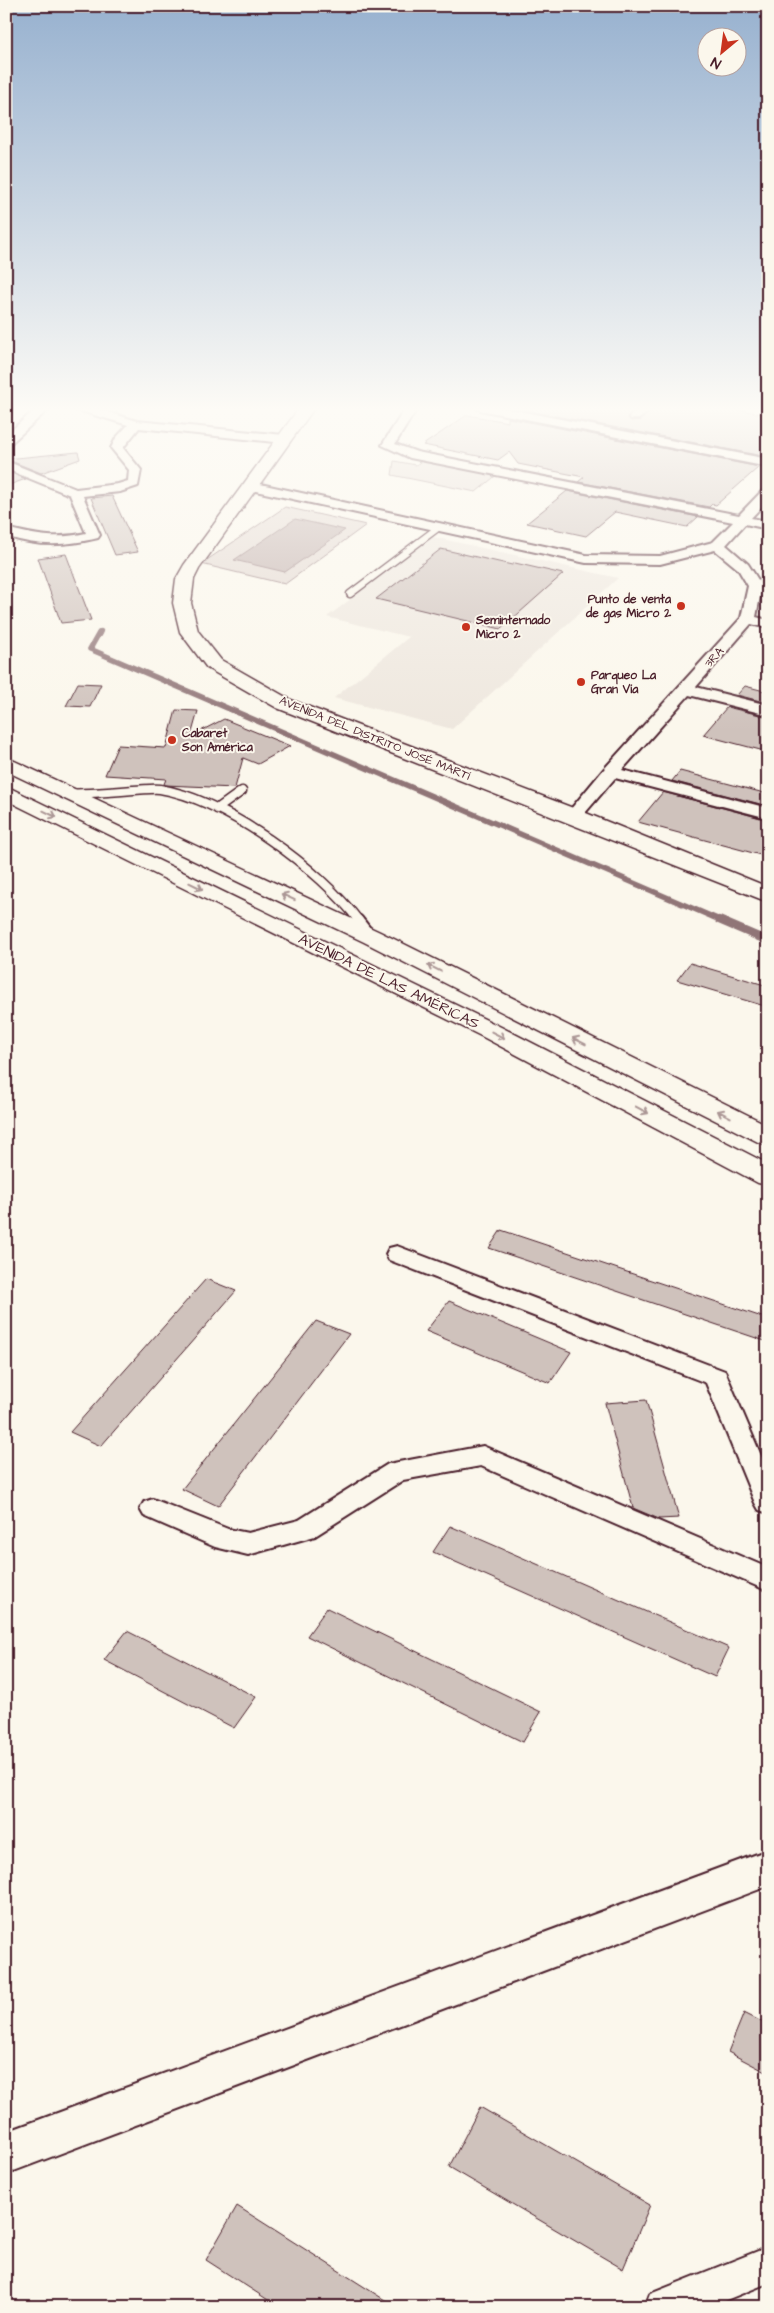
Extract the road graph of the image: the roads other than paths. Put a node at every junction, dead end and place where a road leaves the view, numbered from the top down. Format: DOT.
graph roads {
  1 [pos="85,515"];
  2 [pos="230,515"];
  3 [pos="384,515"];
  4 [pos="716,515"];
  5 [pos="747,515"];
  6 [pos="742,520"];
  7 [pos="768,525"];
  8 [pos="439,527"];
  9 [pos="6,532"];
  10 [pos="718,545"];
  11 [pos="350,594"];
  12 [pos="748,619"];
  13 [pos="768,624"];
  14 [pos="685,689"];
  15 [pos="768,710"];
  16 [pos="6,763"];
  17 [pos="610,772"];
  18 [pos="242,791"];
  19 [pos="6,792"];
  20 [pos="69,794"];
  21 [pos="218,809"];
  22 [pos="768,813"];
  23 [pos="573,816"];
  24 [pos="768,895"];
  25 [pos="372,937"];
  26 [pos="768,1136"];
  27 [pos="768,1176"];
  28 [pos="397,1254"];
  29 [pos="768,1503"];
  30 [pos="153,1509"];
  31 [pos="768,1580"];
  32 [pos="768,1868"];
  33 [pos="6,2153"];
  34 [pos="768,2265"];
  35 [pos="663,2307"];
  1 -- 9 [label="street"];
  2 -- 23 [label="main road, AVENIDA DEL DISTRITO JOSÉ MARTÍ"];
  3 -- 8 [label="street"];
  4 -- 6 [label="street"];
  5 -- 6 [label="street"];
  6 -- 7 [label="street"];
  6 -- 10 [label="street"];
  8 -- 10 [label="street"];
  8 -- 11 [label="lane"];
  10 -- 12 [label="street"];
  12 -- 13 [label="street"];
  12 -- 14 [label="street, 3RA"];
  14 -- 15 [label="street"];
  14 -- 17 [label="street, 3RA"];
  16 -- 20 [label="main road, AVENIDA DE LAS AMÉRICAS"];
  17 -- 22 [label="street"];
  17 -- 23 [label="street, 3RA"];
  18 -- 21 [label="lane"];
  19 -- 27 [label="main road, AVENIDA DE LAS AMÉRICAS, one-way"];
  20 -- 21 [label="lane"];
  25 -- 20 [label="main road, AVENIDA DE LAS AMÉRICAS, one-way"];
  21 -- 25 [label="lane"];
  23 -- 24 [label="main road, AVENIDA DEL DISTRITO JOSÉ MARTÍ"];
  26 -- 25 [label="main road, AVENIDA DE LAS AMÉRICAS, one-way"];
  28 -- 29 [label="street"];
  30 -- 31 [label="street"];
  32 -- 33 [label="street"];
  34 -- 35 [label="street"];
}
